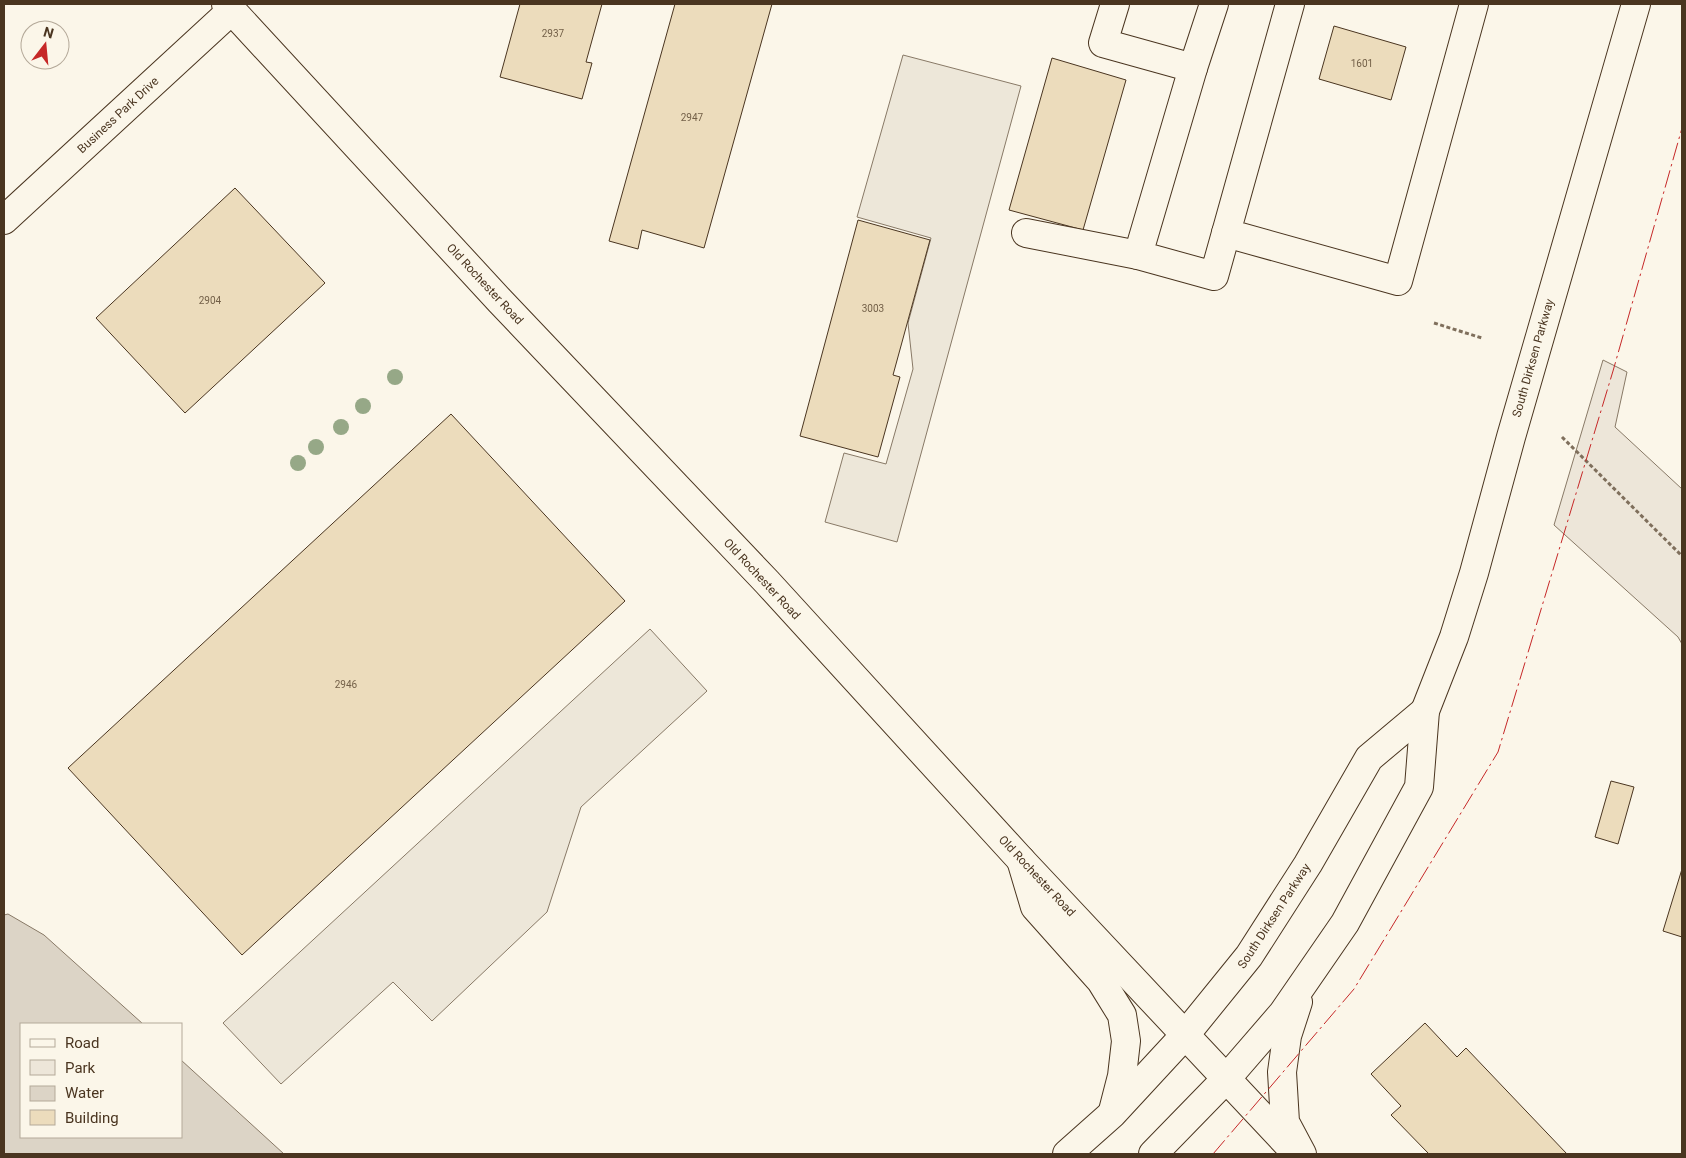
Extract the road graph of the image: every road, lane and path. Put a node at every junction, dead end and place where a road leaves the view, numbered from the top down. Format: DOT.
graph roads {
  1 [pos="1115,4"];
  2 [pos="1214,4"];
  3 [pos="1290,4"];
  4 [pos="1474,4"];
  5 [pos="1636,4"];
  6 [pos="229,7"];
  7 [pos="1194,68"];
  8 [pos="4,220"];
  9 [pos="1026,233"];
  10 [pos="1226,233"];
  11 [pos="1138,255"];
  12 [pos="1434,323"];
  13 [pos="1482,338"];
  14 [pos="1562,437"];
  15 [pos="1682,556"];
  16 [pos="1424,711"];
  17 [pos="1021,860"];
  18 [pos="1303,984"];
  19 [pos="1185,1036"];
  20 [pos="1226,1079"];
  21 [pos="1112,1114"];
  22 [pos="1067,1154"];
  23 [pos="1153,1154"];
  24 [pos="1297,1154"];
  25 [pos="1302,1154"];
  1 -- 7 [label="main road"];
  2 -- 7 [label="main road"];
  3 -- 10 [label="main road"];
  4 -- 10 [label="main road"];
  5 -- 16 [label="main road, South Dirksen Parkway"];
  6 -- 8 [label="main road, Business Park Drive"];
  6 -- 17 [label="main road, Old Rochester Road"];
  7 -- 11 [label="main road"];
  9 -- 11 [label="main road"];
  10 -- 11 [label="main road"];
  12 -- 13 [label="path"];
  14 -- 15 [label="path"];
  16 -- 18 [label="main road, South Dirksen Parkway"];
  16 -- 19 [label="main road, South Dirksen Parkway"];
  17 -- 19 [label="main road, Old Rochester Road"];
  17 -- 21 [label="main road"];
  18 -- 20 [label="main road, South Dirksen Parkway"];
  18 -- 25 [label="main road"];
  19 -- 20 [label="main road, Old Rochester Road"];
  19 -- 21 [label="main road, South Dirksen Parkway"];
  20 -- 23 [label="main road, South Dirksen Parkway"];
  20 -- 24 [label="main road, Old Rochester Road"];
  21 -- 22 [label="main road, South Dirksen Parkway"];
}
